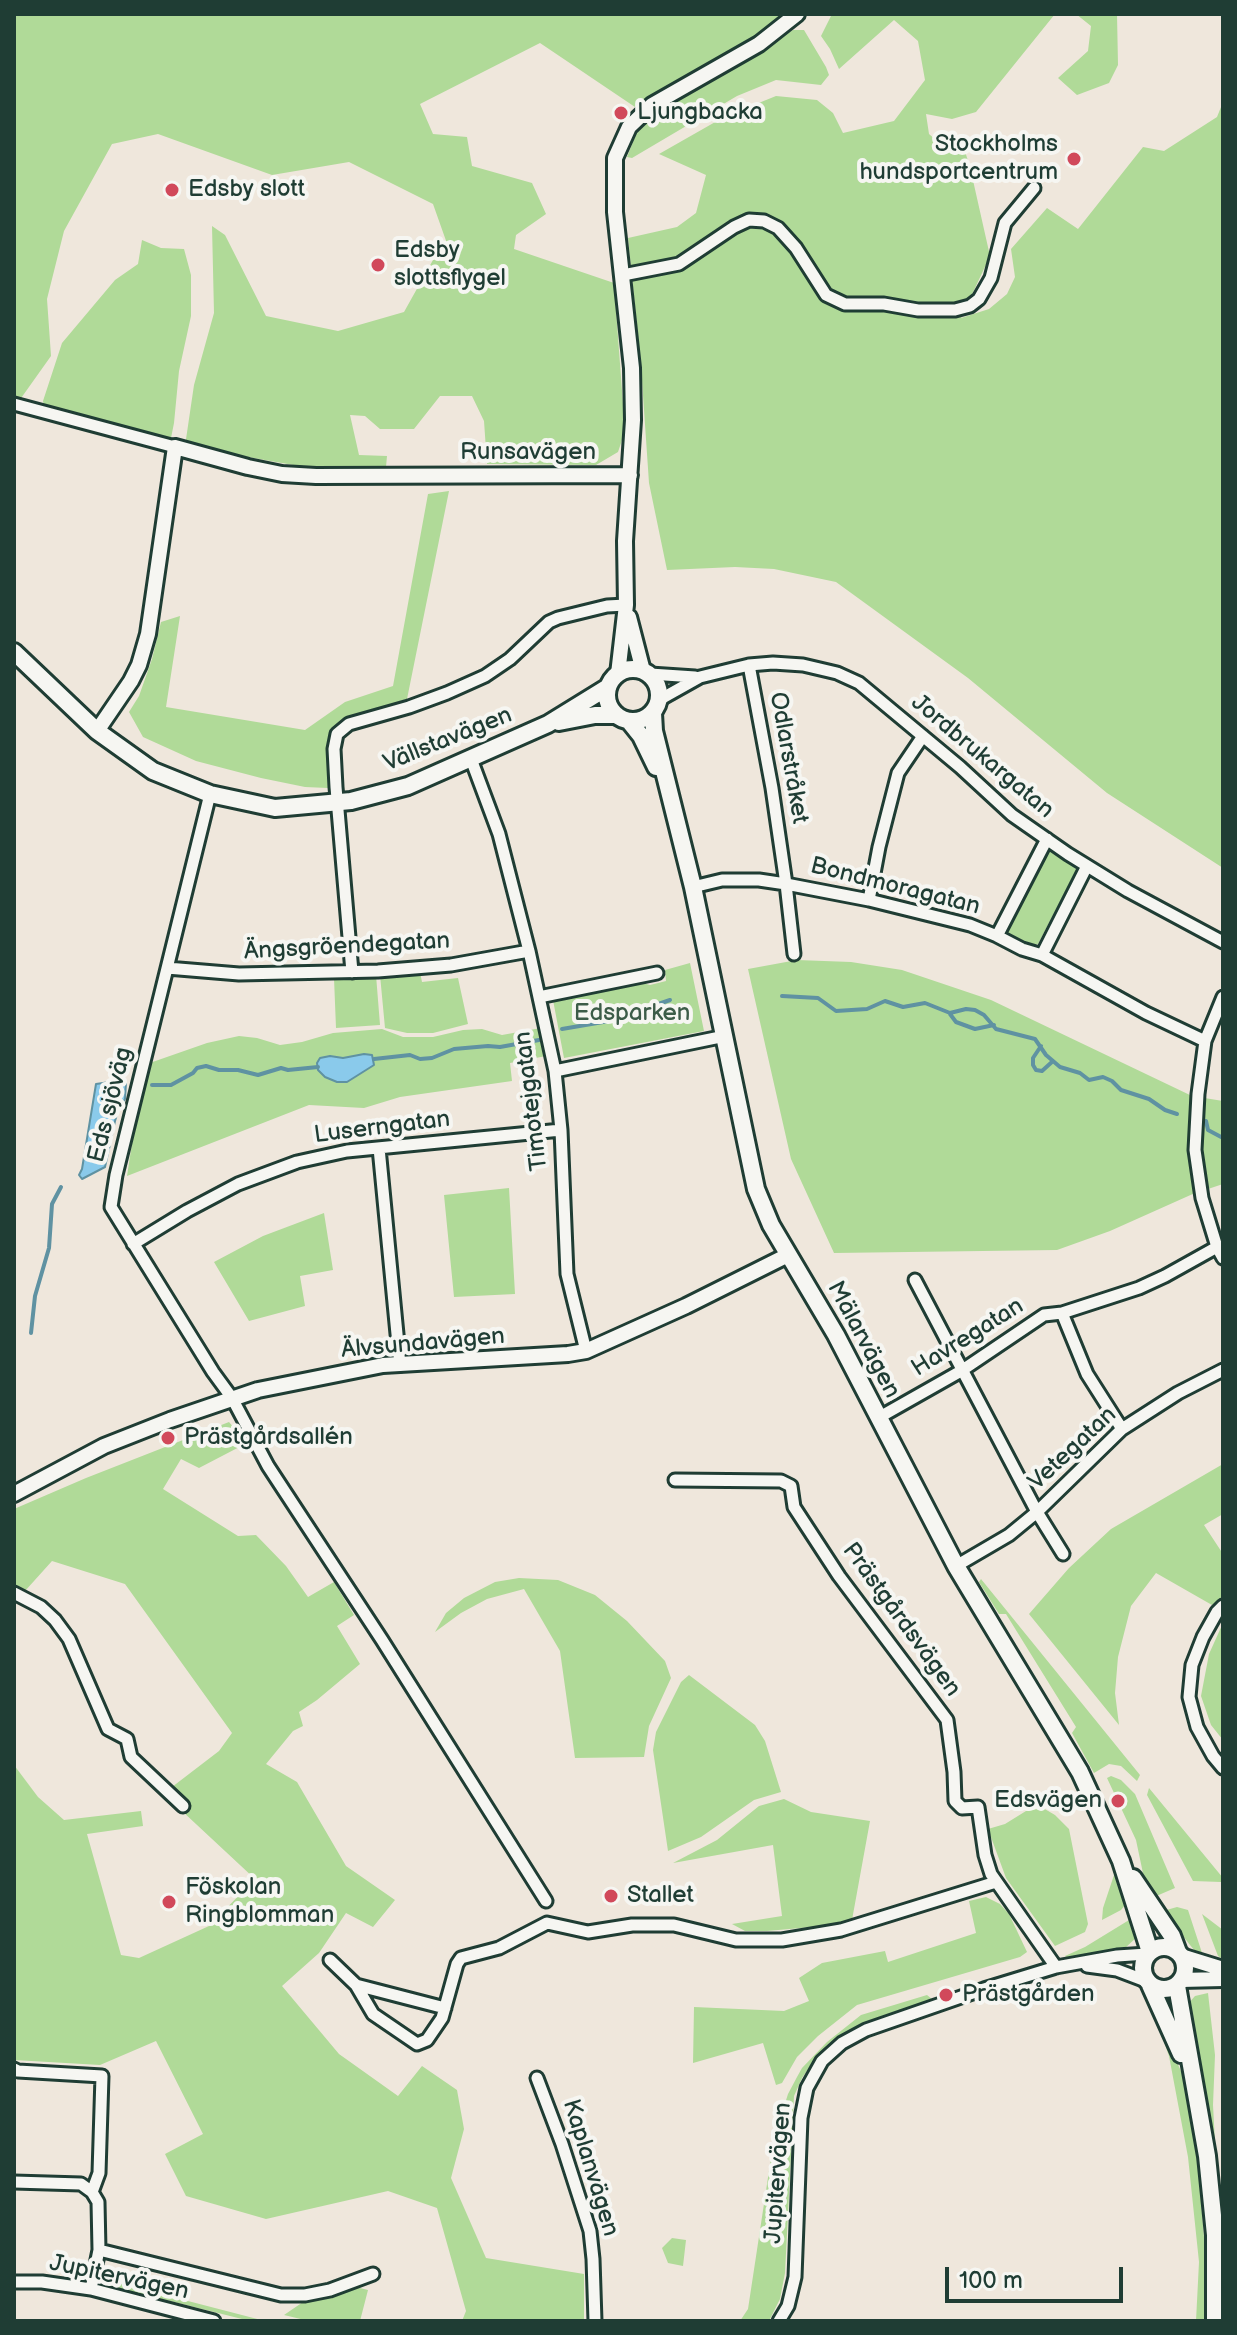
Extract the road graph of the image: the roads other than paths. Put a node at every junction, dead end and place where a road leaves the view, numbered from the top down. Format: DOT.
graph roads {
  1 [pos="797,14"];
  2 [pos="1034,188"];
  3 [pos="623,275"];
  4 [pos="14,404"];
  5 [pos="175,447"];
  6 [pos="630,475"];
  7 [pos="626,605"];
  8 [pos="14,652"];
  9 [pos="749,665"];
  10 [pos="646,673"];
  11 [pos="700,677"];
  12 [pos="613,681"];
  13 [pos="656,707"];
  14 [pos="623,718"];
  15 [pos="548,724"];
  16 [pos="97,731"];
  17 [pos="923,736"];
  18 [pos="471,759"];
  19 [pos="210,794"];
  20 [pos="672,801"];
  21 [pos="337,803"];
  22 [pos="1047,839"];
  23 [pos="1087,866"];
  24 [pos="786,884"];
  25 [pos="693,887"];
  26 [pos="869,900"];
  27 [pos="997,936"];
  28 [pos="1223,942"];
  29 [pos="529,951"];
  30 [pos="794,954"];
  31 [pos="1042,955"];
  32 [pos="167,968"];
  33 [pos="352,972"];
  34 [pos="657,973"];
  35 [pos="539,997"];
  36 [pos="1223,997"];
  37 [pos="725,1036"];
  38 [pos="1205,1041"];
  39 [pos="555,1071"];
  40 [pos="561,1130"];
  41 [pos="379,1148"];
  42 [pos="133,1244"];
  43 [pos="1220,1252"];
  44 [pos="788,1255"];
  45 [pos="915,1280"];
  46 [pos="1062,1313"];
  47 [pos="586,1351"];
  48 [pos="400,1365"];
  49 [pos="1223,1370"];
  50 [pos="961,1371"];
  51 [pos="232,1398"];
  52 [pos="878,1418"];
  53 [pos="1122,1429"];
  54 [pos="675,1480"];
  55 [pos="14,1494"];
  56 [pos="1037,1512"];
  57 [pos="1063,1554"];
  58 [pos="956,1566"];
  59 [pos="14,1593"];
  60 [pos="1223,1606"];
  61 [pos="1223,1768"];
  62 [pos="183,1806"];
  63 [pos="1121,1861"];
  64 [pos="996,1882"];
  65 [pos="546,1901"];
  66 [pos="1148,1953"];
  67 [pos="1179,1954"];
  68 [pos="330,1960"];
  69 [pos="1074,1965"];
  70 [pos="1056,1967"];
  71 [pos="1223,1969"];
  72 [pos="1223,1979"];
  73 [pos="1148,1983"];
  74 [pos="1179,1983"];
  75 [pos="356,1985"];
  76 [pos="445,2008"];
  77 [pos="14,2069"];
  78 [pos="537,2078"];
  79 [pos="1192,2081"];
  80 [pos="14,2182"];
  81 [pos="92,2192"];
  82 [pos="99,2250"];
  83 [pos="373,2274"];
  84 [pos="14,2282"];
  85 [pos="91,2289"];
  86 [pos="214,2321"];
  87 [pos="595,2321"];
  88 [pos="779,2321"];
  89 [pos="1215,2321"];
  1 -- 3 [label="street, Runsavägen"];
  2 -- 3 [label="street"];
  3 -- 6 [label="street, Runsavägen"];
  4 -- 5 [label="street"];
  5 -- 6 [label="street, Runsavägen"];
  5 -- 16 [label="street"];
  6 -- 7 [label="street"];
  7 -- 10 [label="street"];
  7 -- 12 [label="street"];
  7 -- 21 [label="street"];
  8 -- 16 [label="main road"];
  9 -- 11 [label="street, Jordbrukargatan"];
  9 -- 17 [label="street, Jordbrukargatan"];
  9 -- 24 [label="street, Odlarstråket"];
  10 -- 11 [label="street, Jordbrukargatan"];
  10 -- 12 [label="main road"];
  10 -- 13 [label="main road"];
  11 -- 13 [label="street, Jordbrukargatan"];
  12 -- 14 [label="main road"];
  12 -- 15 [label="main road, Vällstavägen"];
  13 -- 14 [label="main road"];
  13 -- 20 [label="main road, Mälarvägen"];
  14 -- 15 [label="main road, Vällstavägen"];
  14 -- 20 [label="main road, Mälarvägen"];
  15 -- 18 [label="main road, Vällstavägen"];
  16 -- 19 [label="main road, Vällstavägen"];
  17 -- 22 [label="street, Jordbrukargatan"];
  17 -- 26 [label="street"];
  18 -- 21 [label="main road, Vällstavägen"];
  18 -- 29 [label="street, Timotejgatan"];
  19 -- 21 [label="main road, Vällstavägen"];
  19 -- 32 [label="street, Eds sjöväg"];
  20 -- 25 [label="main road, Mälarvägen"];
  21 -- 33 [label="street"];
  22 -- 23 [label="street, Jordbrukargatan"];
  22 -- 27 [label="street"];
  23 -- 28 [label="street, Jordbrukargatan"];
  23 -- 31 [label="street"];
  24 -- 25 [label="street, Bondmoragatan"];
  24 -- 26 [label="street, Bondmoragatan"];
  24 -- 30 [label="street, Odlarstråket"];
  25 -- 37 [label="main road, Mälarvägen"];
  26 -- 27 [label="street, Bondmoragatan"];
  27 -- 31 [label="street, Bondmoragatan"];
  29 -- 33 [label="street, Ängsgröendegatan"];
  29 -- 35 [label="street, Timotejgatan"];
  31 -- 38 [label="street, Bondmoragatan"];
  32 -- 33 [label="street, Ängsgröendegatan"];
  32 -- 42 [label="street, Eds sjöväg"];
  34 -- 35 [label="street"];
  35 -- 39 [label="street, Timotejgatan"];
  36 -- 38 [label="street"];
  37 -- 39 [label="street"];
  37 -- 44 [label="main road, Mälarvägen"];
  38 -- 43 [label="street"];
  39 -- 40 [label="street, Timotejgatan"];
  40 -- 41 [label="street, Luserngatan"];
  40 -- 47 [label="street, Timotejgatan"];
  41 -- 42 [label="street, Luserngatan"];
  41 -- 48 [label="street"];
  42 -- 51 [label="street, Eds sjöväg"];
  43 -- 46 [label="street, Havregatan"];
  44 -- 47 [label="street, Älvsundavägen"];
  44 -- 52 [label="main road, Mälarvägen"];
  45 -- 50 [label="street"];
  46 -- 50 [label="street, Havregatan"];
  46 -- 53 [label="street"];
  47 -- 48 [label="street, Älvsundavägen"];
  48 -- 51 [label="street, Älvsundavägen"];
  49 -- 53 [label="street, Vetegatan"];
  50 -- 52 [label="street, Havregatan"];
  50 -- 56 [label="street"];
  51 -- 55 [label="street, Älvsundavägen"];
  51 -- 65 [label="street"];
  52 -- 58 [label="main road, Mälarvägen"];
  53 -- 56 [label="street, Vetegatan"];
  54 -- 64 [label="street, Prästgårdsvägen"];
  56 -- 57 [label="street"];
  56 -- 58 [label="street, Vetegatan"];
  58 -- 63 [label="main road, Mälarvägen"];
  59 -- 62 [label="street"];
  60 -- 61 [label="street"];
  63 -- 66 [label="main road, Mälarvägen"];
  63 -- 67 [label="main road, Mälarvägen"];
  64 -- 70 [label="street, Prästgårdsvägen"];
  64 -- 76 [label="street"];
  66 -- 67 [label="main road"];
  66 -- 69 [label="street, Jupitervägen"];
  66 -- 73 [label="main road"];
  67 -- 71 [label="street"];
  67 -- 74 [label="main road"];
  68 -- 75 [label="street"];
  69 -- 70 [label="street, Jupitervägen"];
  69 -- 73 [label="street, Jupitervägen"];
  70 -- 88 [label="street, Jupitervägen"];
  72 -- 74 [label="street"];
  73 -- 74 [label="main road"];
  73 -- 79 [label="main road"];
  74 -- 79 [label="main road"];
  75 -- 76 [label="street"];
  75 -- 76 [label="street"];
  77 -- 81 [label="street"];
  78 -- 87 [label="street, Kaplanvägen"];
  79 -- 89 [label="main road"];
  80 -- 81 [label="street"];
  81 -- 82 [label="street"];
  82 -- 83 [label="street"];
  82 -- 85 [label="street"];
  84 -- 85 [label="street, Jupitervägen"];
  85 -- 86 [label="street, Jupitervägen"];
}
